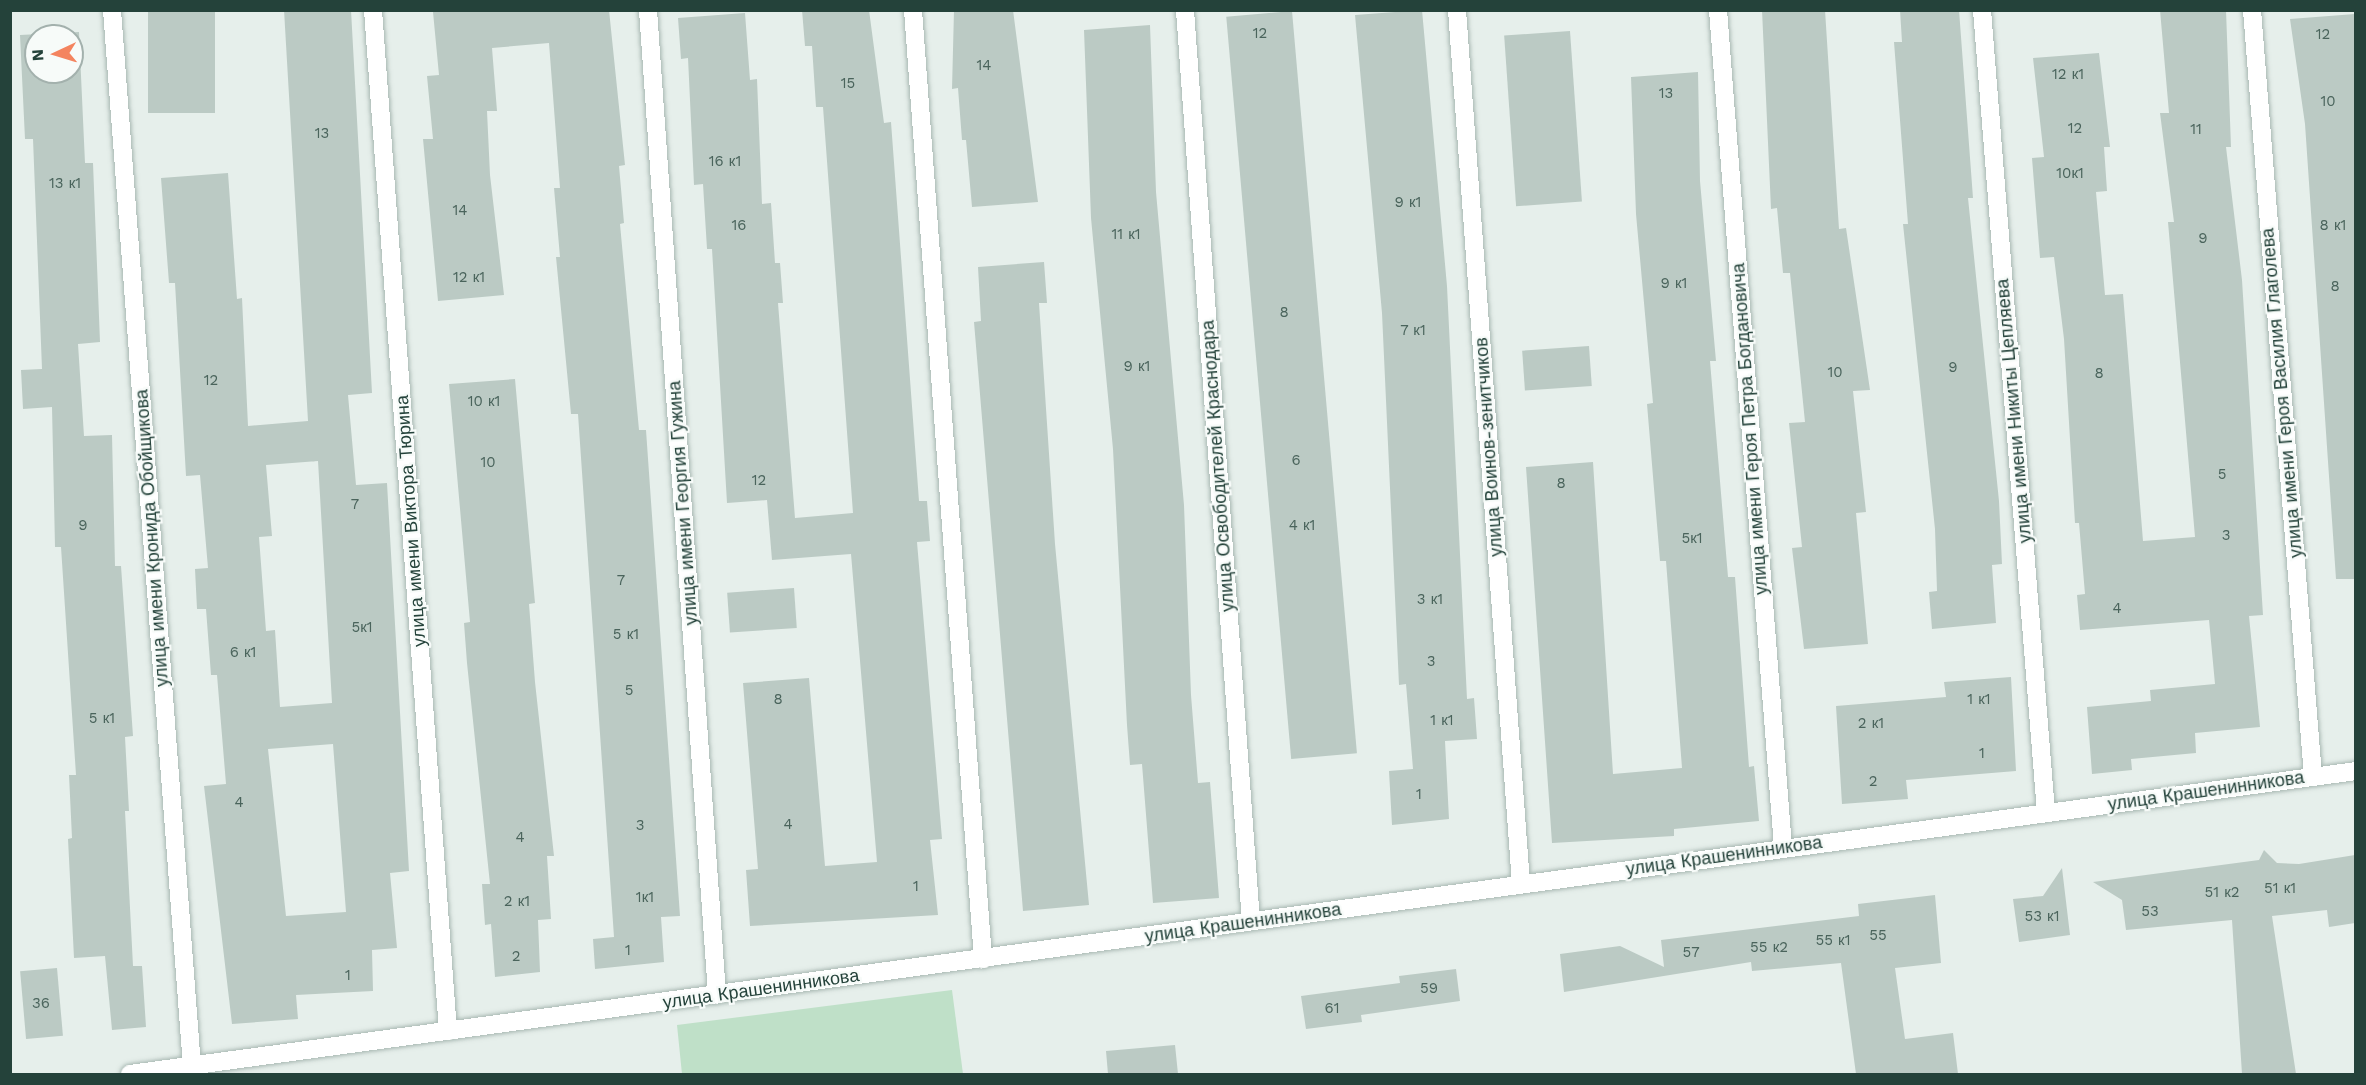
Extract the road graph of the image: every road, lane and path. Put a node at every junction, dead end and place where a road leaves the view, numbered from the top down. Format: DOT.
graph roads {
  1 [pos="112,10"];
  2 [pos="374,10"];
  3 [pos="648,10"];
  4 [pos="913,10"];
  5 [pos="1185,10"];
  6 [pos="1457,10"];
  7 [pos="1718,10"];
  8 [pos="1982,10"];
  9 [pos="2252,10"];
  10 [pos="2355,771"];
  11 [pos="2313,776"];
  12 [pos="2046,812"];
  13 [pos="1783,848"];
  14 [pos="1521,884"];
  15 [pos="1251,921"];
  16 [pos="982,959"];
  17 [pos="717,995"];
  18 [pos="448,1031"];
  19 [pos="192,1066"];
  20 [pos="130,1074"];
  1 -- 19 [label="street, улица имени Кронида Обойщикова"];
  2 -- 18 [label="street, улица имени Виктора Тюрина"];
  3 -- 17 [label="street, улица имени Георгия Гужина"];
  4 -- 16 [label="street"];
  5 -- 15 [label="street, улица Освободителей Краснодара"];
  6 -- 14 [label="street, улица Воинов-зенитчиков"];
  7 -- 13 [label="street, улица имени Героя Петра Богдановича"];
  8 -- 12 [label="street, улица имени Никиты Цепляева"];
  9 -- 11 [label="street, улица имени Героя Василия Глаголева"];
  10 -- 11 [label="street, улица Крашенинникова"];
  11 -- 12 [label="street, улица Крашенинникова"];
  12 -- 13 [label="street, улица Крашенинникова"];
  13 -- 14 [label="street, улица Крашенинникова"];
  14 -- 15 [label="street, улица Крашенинникова"];
  15 -- 16 [label="street, улица Крашенинникова"];
  16 -- 17 [label="street, улица Крашенинникова"];
  17 -- 18 [label="street, улица Крашенинникова"];
  18 -- 19 [label="street, улица Крашенинникова"];
  19 -- 20 [label="street, улица Крашенинникова"];
}
